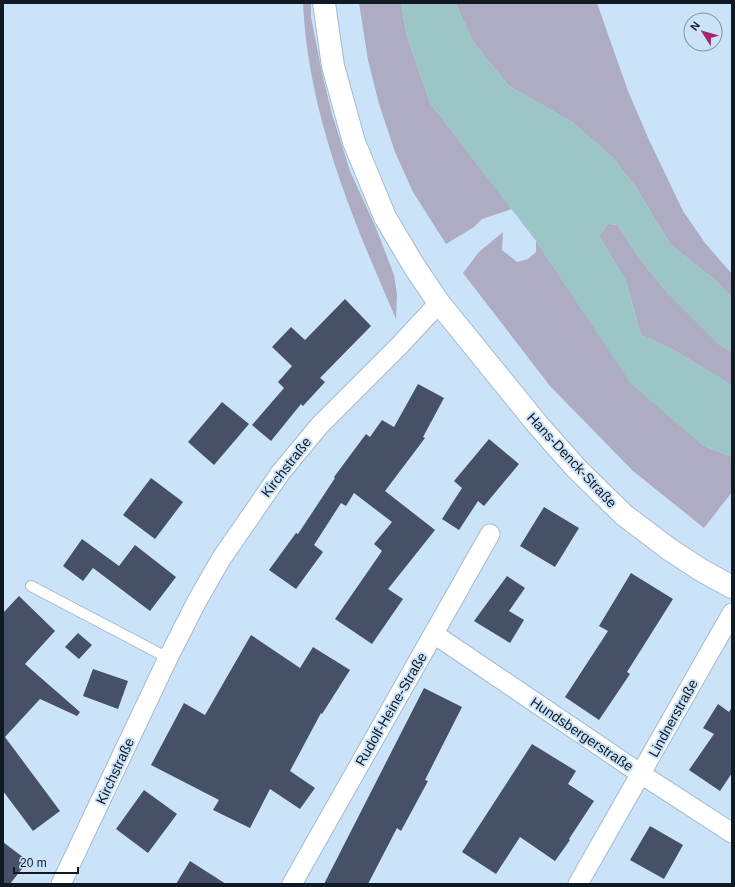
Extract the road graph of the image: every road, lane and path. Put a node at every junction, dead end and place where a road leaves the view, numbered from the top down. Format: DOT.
graph roads {
  1 [pos="324,3"];
  2 [pos="439,303"];
  3 [pos="490,534"];
  4 [pos="31,586"];
  5 [pos="732,587"];
  6 [pos="732,613"];
  7 [pos="434,634"];
  8 [pos="168,658"];
  9 [pos="641,774"];
  10 [pos="732,833"];
  11 [pos="61,884"];
  12 [pos="292,884"];
  13 [pos="578,884"];
  1 -- 2 [label="street, Hans-Denck-Straße"];
  2 -- 5 [label="street, Hans-Denck-Straße"];
  2 -- 8 [label="street, Kirchstraße"];
  3 -- 7 [label="street, Rudolf-Heine-Straße"];
  4 -- 8 [label="lane"];
  6 -- 9 [label="street, Lindnerstraße"];
  7 -- 9 [label="street, Hundsbergerstraße"];
  7 -- 12 [label="street, Rudolf-Heine-Straße"];
  8 -- 11 [label="street, Kirchstraße"];
  9 -- 10 [label="street, Hundsbergerstraße"];
  9 -- 13 [label="street, Lindnerstraße"];
}
